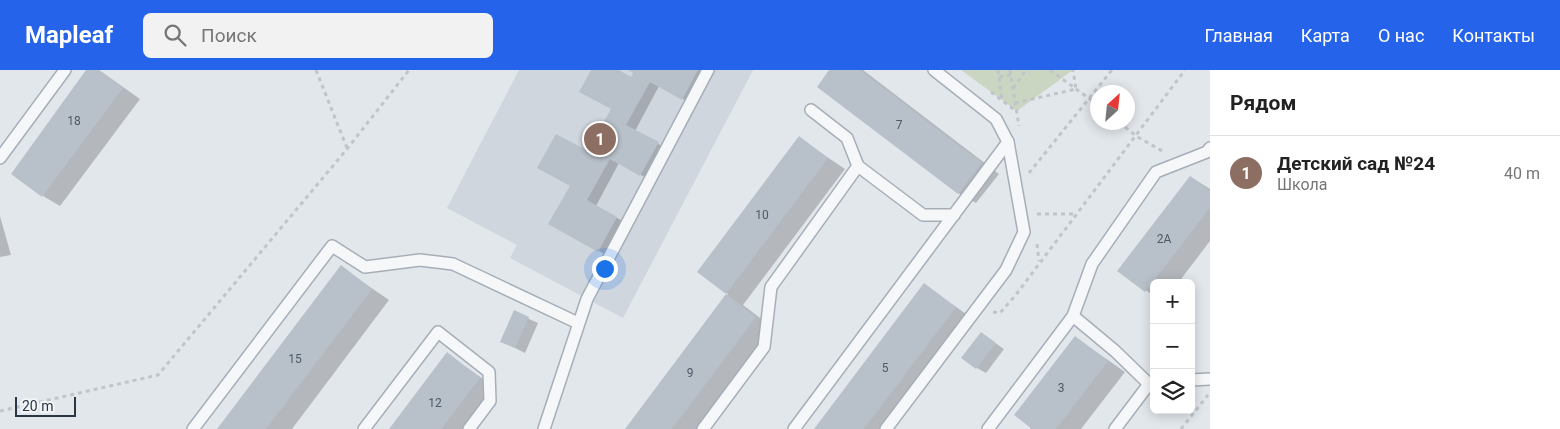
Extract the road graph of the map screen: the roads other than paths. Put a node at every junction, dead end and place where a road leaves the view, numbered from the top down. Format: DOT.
graph roads {
  1 [pos="65,70"];
  2 [pos="708,70"];
  3 [pos="934,70"];
  4 [pos="811,110"];
  5 [pos="1008,142"];
  6 [pos="1210,148"];
  7 [pos="0,158"];
  8 [pos="858,166"];
  9 [pos="954,215"];
  10 [pos="1073,316"];
  11 [pos="578,324"];
  12 [pos="1210,379"];
  13 [pos="1195,380"];
  14 [pos="1150,383"];
  15 [pos="1150,385"];
  16 [pos="193,429"];
  17 [pos="364,429"];
  18 [pos="469,429"];
  19 [pos="544,429"];
  20 [pos="703,429"];
  21 [pos="794,429"];
  22 [pos="886,429"];
  23 [pos="988,429"];
  24 [pos="1116,429"];
  1 -- 7 [label="lane"];
  2 -- 11 [label="lane"];
  3 -- 5 [label="lane"];
  4 -- 8 [label="lane"];
  5 -- 9 [label="lane"];
  5 -- 22 [label="lane"];
  6 -- 10 [label="lane"];
  8 -- 9 [label="lane"];
  8 -- 20 [label="lane"];
  9 -- 21 [label="lane"];
  10 -- 14 [label="lane"];
  10 -- 23 [label="lane"];
  11 -- 16 [label="lane"];
  11 -- 19 [label="lane"];
  12 -- 13 [label="lane"];
  15 -- 24 [label="lane"];
  17 -- 18 [label="lane"];
}
